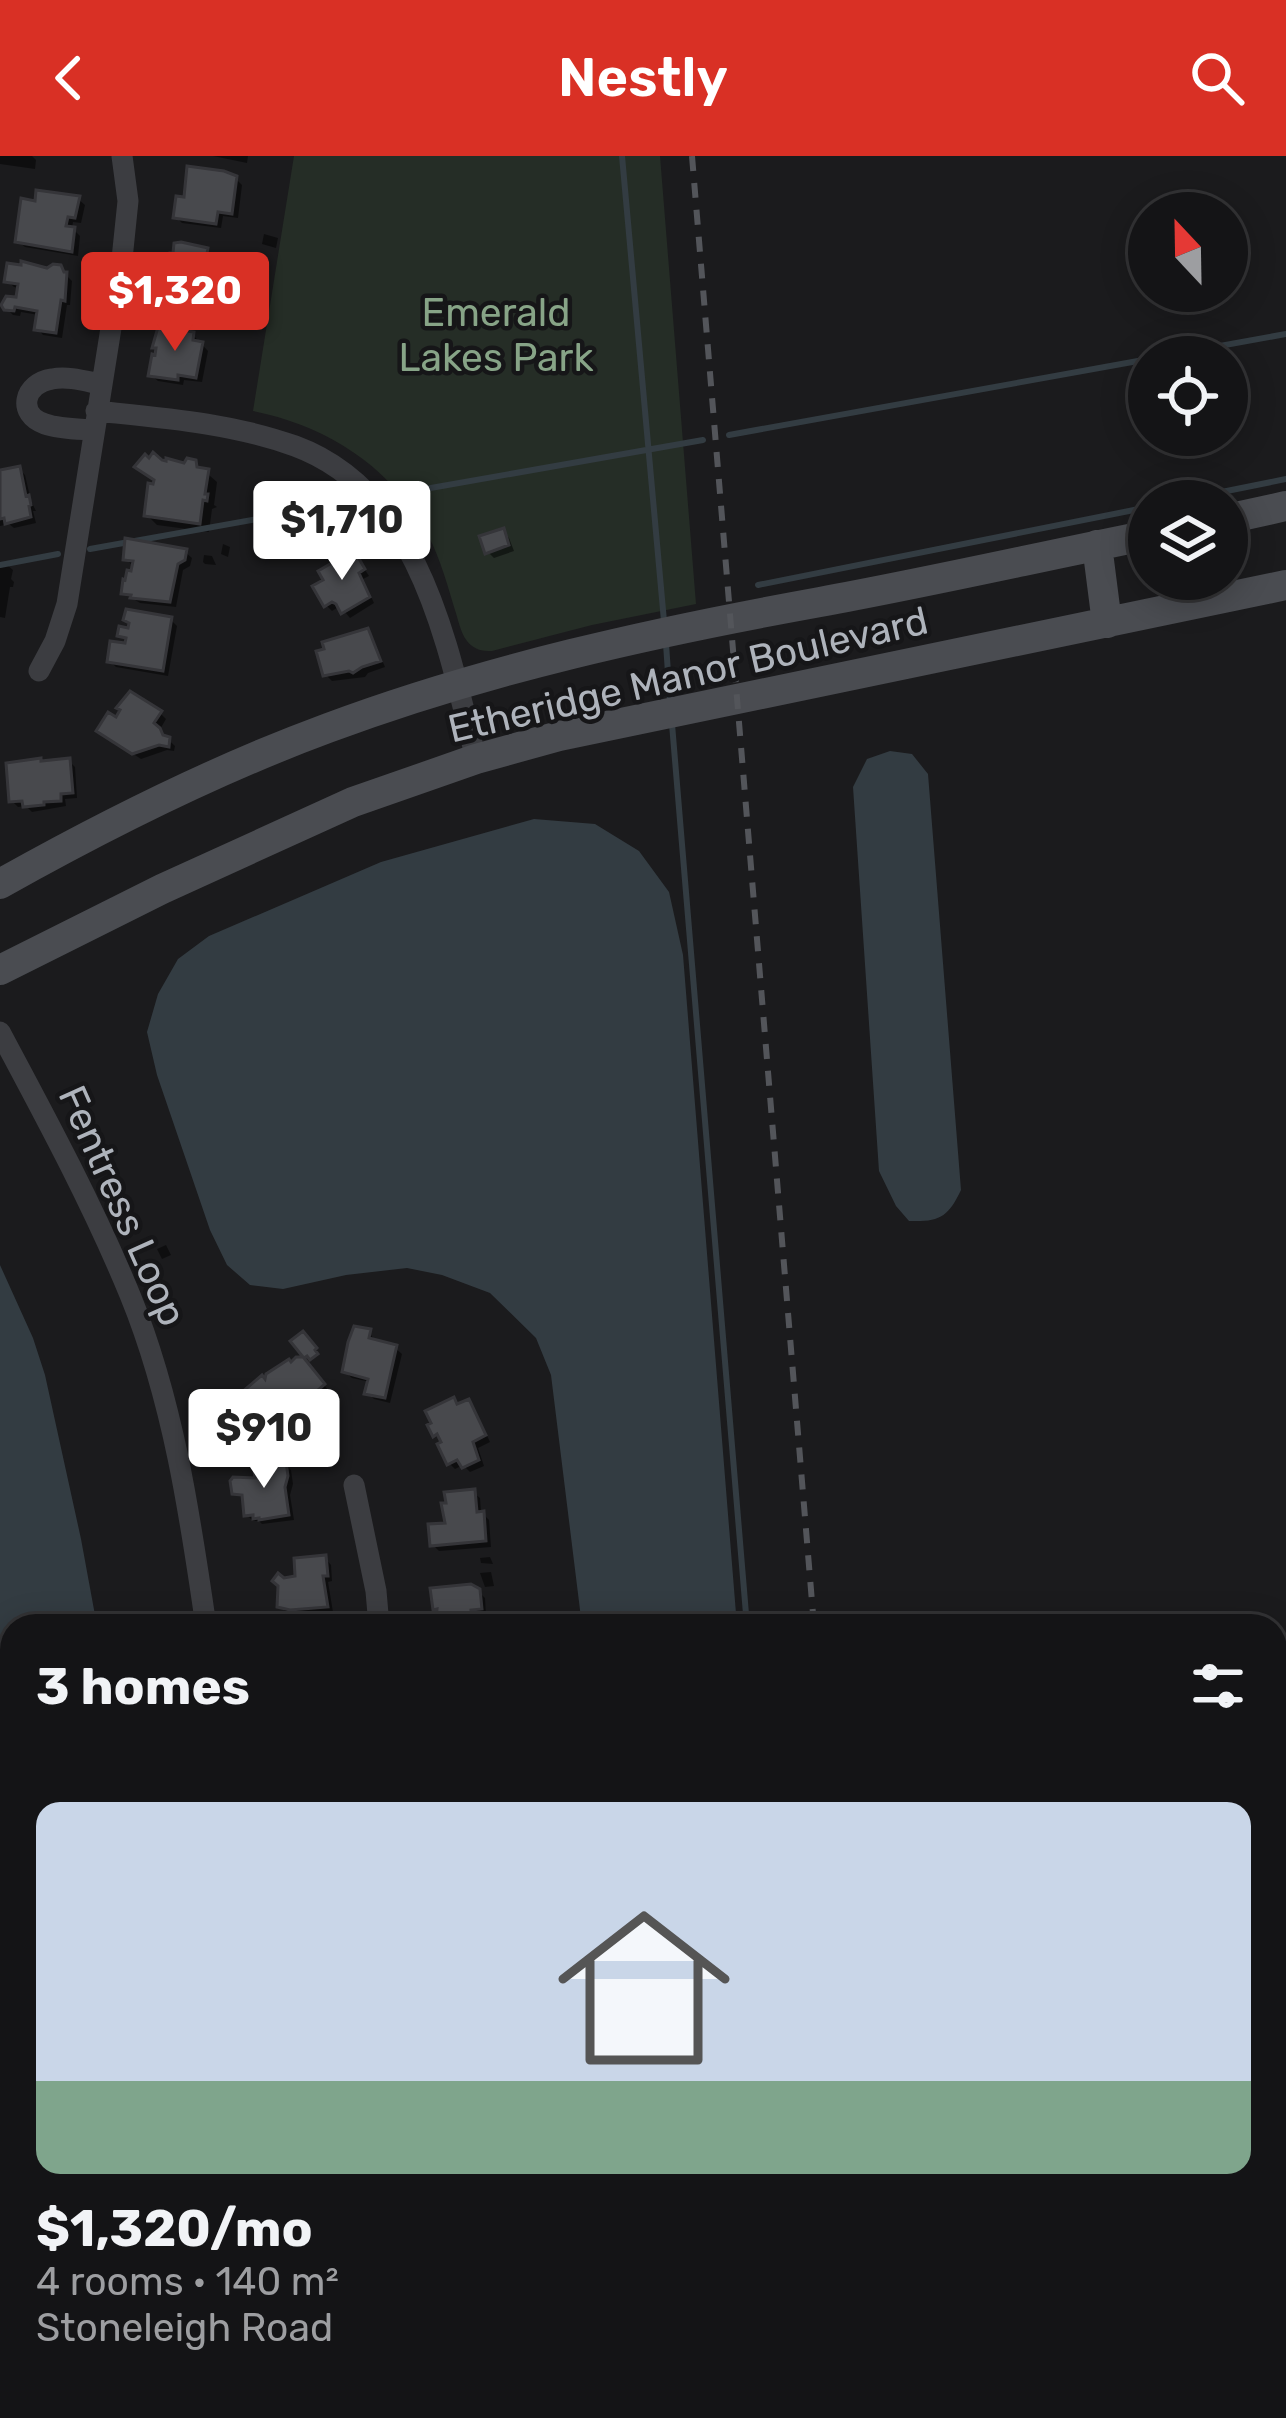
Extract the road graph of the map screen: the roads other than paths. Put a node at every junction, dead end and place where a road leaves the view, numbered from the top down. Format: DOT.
graph roads {
  1 [pos="122,156"];
  2 [pos="100,384"];
  3 [pos="94,421"];
  4 [pos="1286,506"];
  5 [pos="1248,514"];
  6 [pos="1128,539"];
  7 [pos="1097,545"];
  8 [pos="1286,585"];
  9 [pos="1107,623"];
  10 [pos="38,670"];
  11 [pos="458,686"];
  12 [pos="476,759"];
  13 [pos="0,884"];
  14 [pos="0,970"];
  15 [pos="0,1032"];
  16 [pos="354,1485"];
  17 [pos="204,1614"];
  18 [pos="379,1614"];
  1 -- 2 [label="street"];
  2 -- 3 [label="street"];
  2 -- 3 [label="street"];
  3 -- 10 [label="street"];
  3 -- 11 [label="street"];
  4 -- 5 [label="main road"];
  6 -- 7 [label="main road, Etheridge Manor Boulevard"];
  7 -- 9 [label="main road"];
  7 -- 11 [label="main road, Etheridge Manor Boulevard"];
  8 -- 9 [label="main road, Etheridge Manor Boulevard"];
  9 -- 12 [label="main road, Etheridge Manor Boulevard"];
  11 -- 12 [label="street"];
  11 -- 13 [label="main road, Etheridge Manor Boulevard"];
  12 -- 14 [label="main road, Etheridge Manor Boulevard"];
  15 -- 17 [label="street, Fentress Loop"];
  16 -- 18 [label="street"];
}
